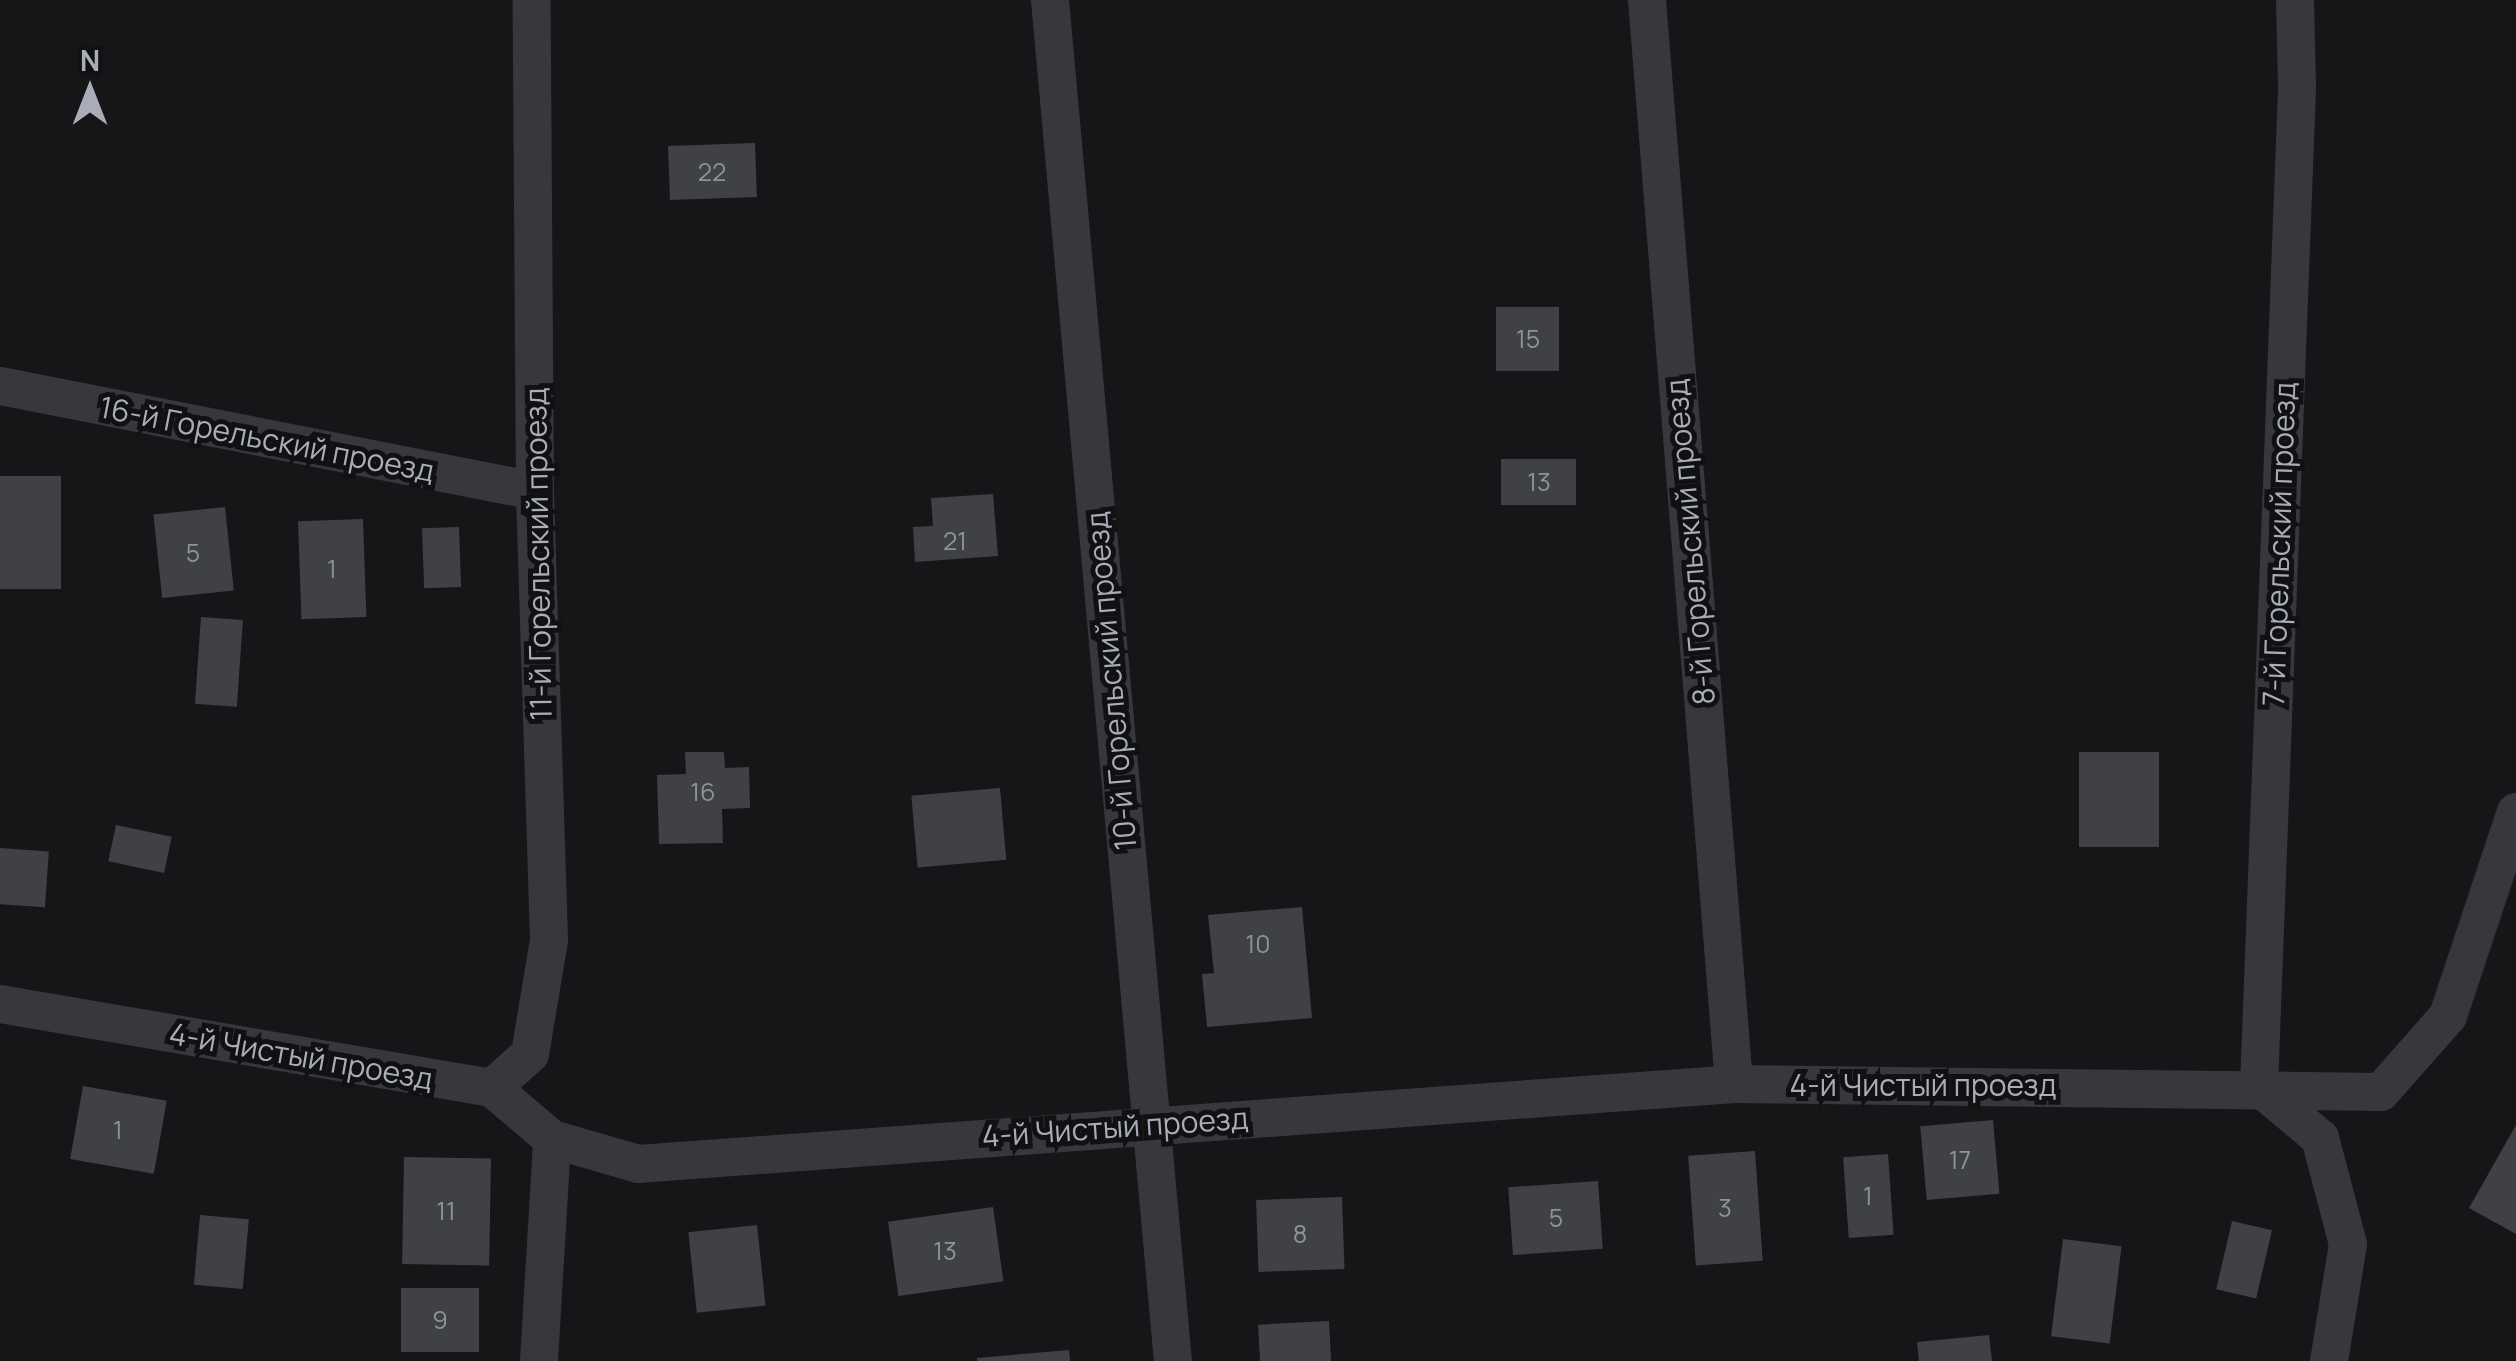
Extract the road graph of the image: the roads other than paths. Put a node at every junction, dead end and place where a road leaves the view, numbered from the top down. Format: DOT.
graph roads {
  1 [pos="532,0"];
  2 [pos="1050,0"];
  3 [pos="1647,0"];
  4 [pos="2296,0"];
  5 [pos="0,386"];
  6 [pos="534,490"];
  7 [pos="2516,812"];
  8 [pos="0,1004"];
  9 [pos="1734,1084"];
  10 [pos="2259,1087"];
  11 [pos="492,1088"];
  12 [pos="1150,1124"];
  13 [pos="552,1139"];
  14 [pos="539,1361"];
  15 [pos="1173,1361"];
  16 [pos="2330,1361"];
  1 -- 6 [label="street, 11-й Горельский проезд"];
  2 -- 12 [label="street, 10-й Горельский проезд"];
  3 -- 9 [label="street, 8-й Горельский проезд"];
  4 -- 10 [label="street, 7-й Горельский проезд"];
  5 -- 6 [label="street, 16-й Горельский проезд"];
  6 -- 11 [label="street, 11-й Горельский проезд"];
  7 -- 10 [label="street, 4-й Чистый проезд"];
  8 -- 11 [label="street, 4-й Чистый проезд"];
  9 -- 10 [label="street, 4-й Чистый проезд"];
  9 -- 12 [label="street, 4-й Чистый проезд"];
  10 -- 16 [label="street"];
  11 -- 13 [label="street, 4-й Чистый проезд"];
  12 -- 13 [label="street, 4-й Чистый проезд"];
  12 -- 15 [label="street, 10-й Горельский проезд"];
  13 -- 14 [label="street"];
}
